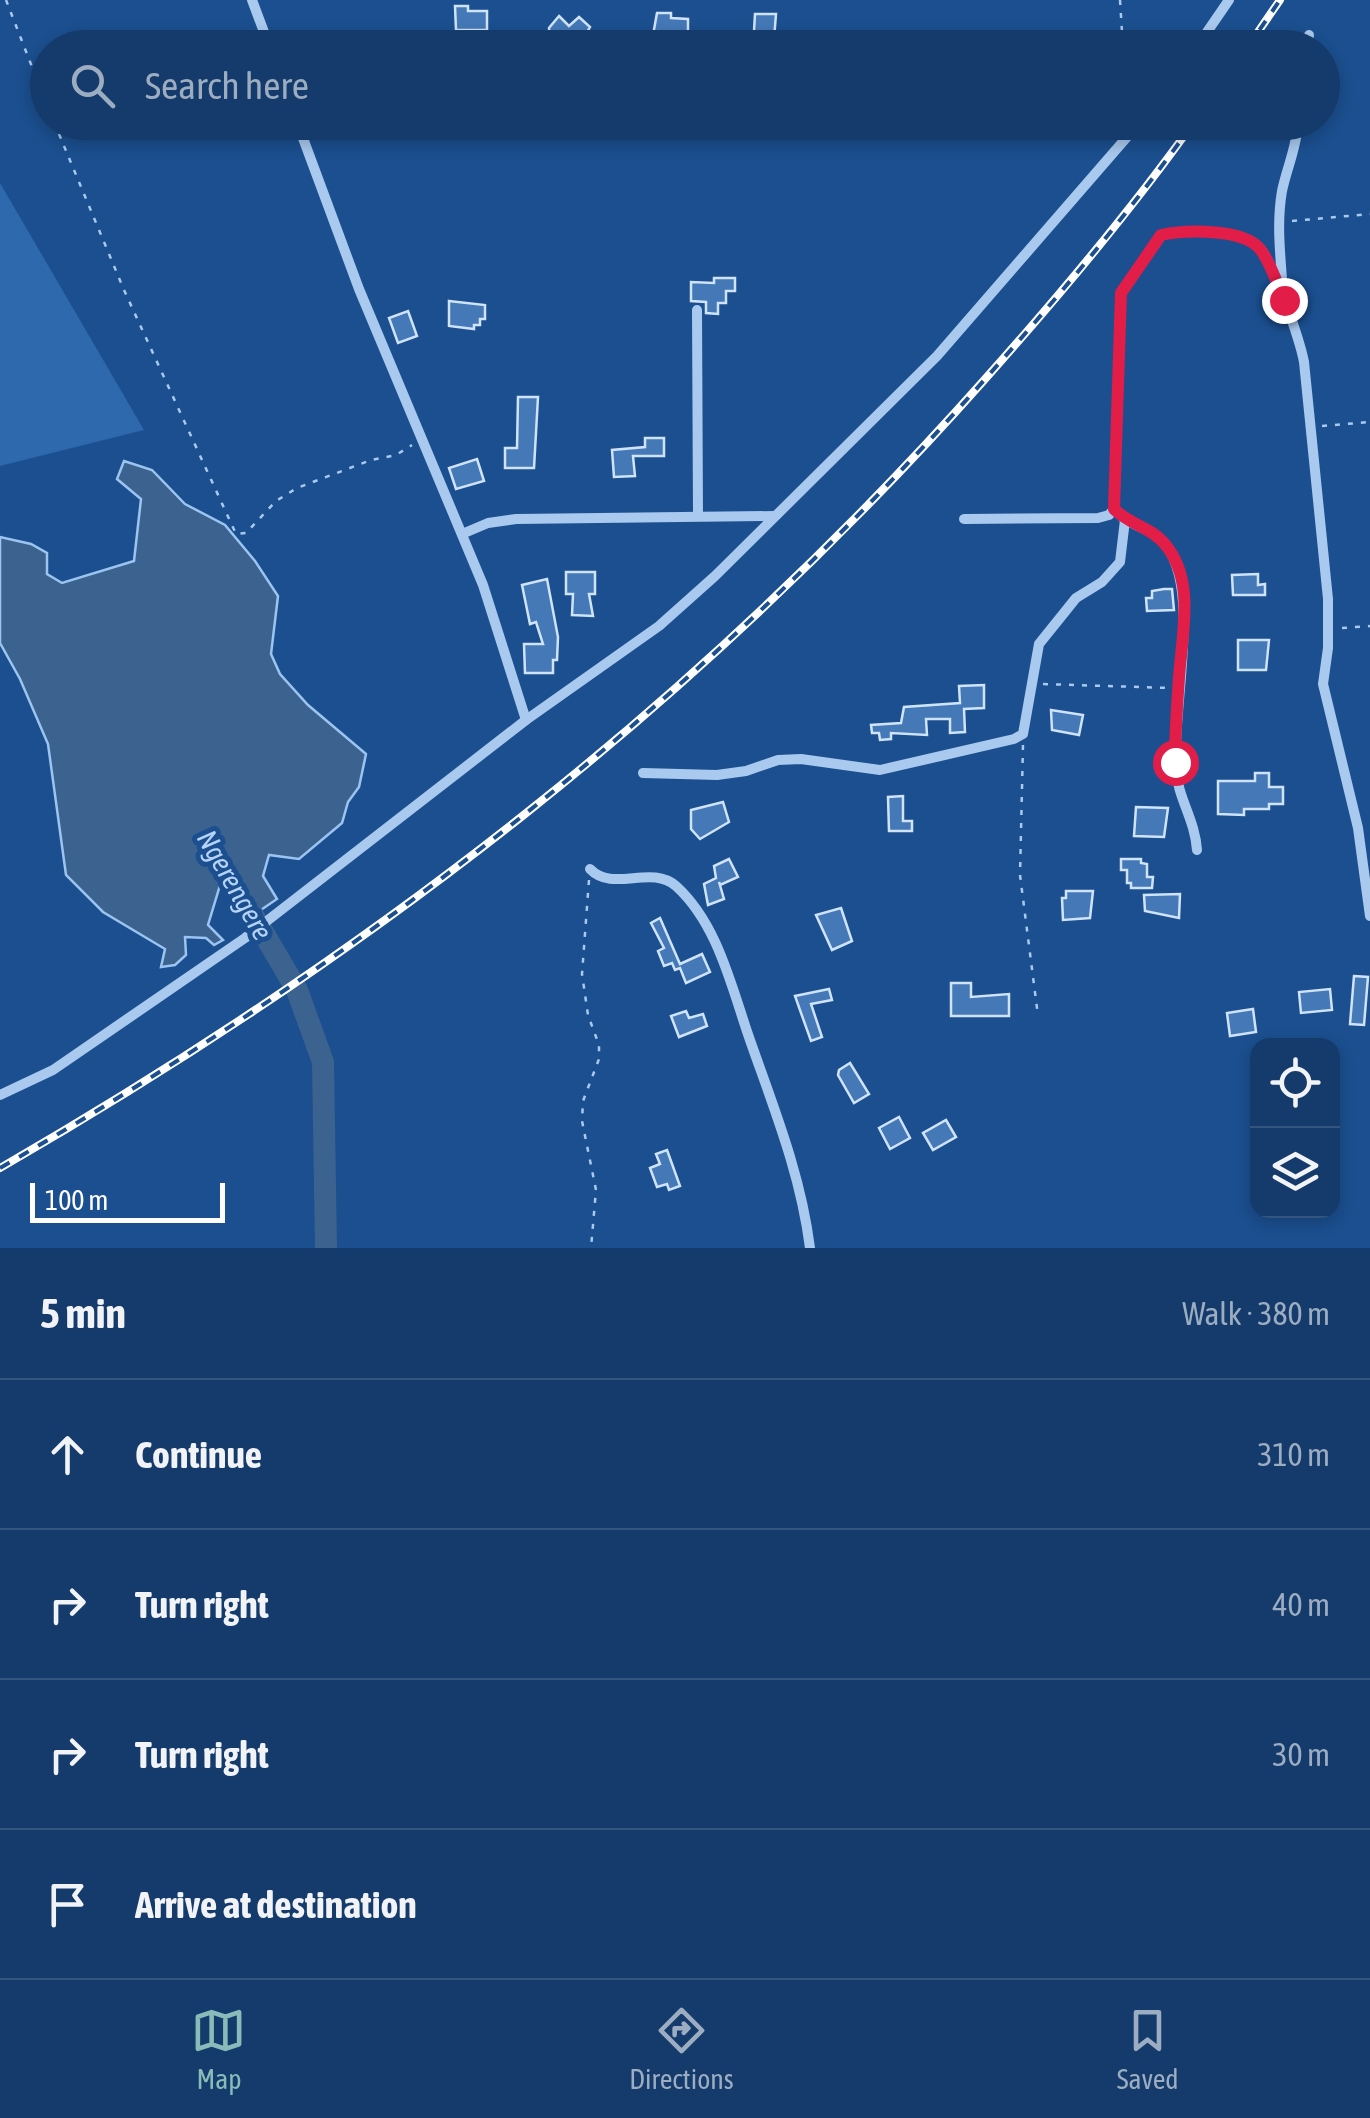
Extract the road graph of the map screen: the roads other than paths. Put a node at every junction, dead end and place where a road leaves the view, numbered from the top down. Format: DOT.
graph roads {
  1 [pos="252,0"];
  2 [pos="1229,0"];
  3 [pos="263,30"];
  4 [pos="1208,30"];
  5 [pos="305,140"];
  6 [pos="1124,140"];
  7 [pos="1298,140"];
  8 [pos="1284,300"];
  9 [pos="697,310"];
  10 [pos="1114,509"];
  11 [pos="698,514"];
  12 [pos="774,516"];
  13 [pos="964,518"];
  14 [pos="1125,520"];
  15 [pos="462,534"];
  16 [pos="526,720"];
  17 [pos="643,773"];
  18 [pos="1197,850"];
  19 [pos="590,869"];
  20 [pos="1370,916"];
  21 [pos="0,1095"];
  22 [pos="810,1248"];
  1 -- 3 [label="street"];
  2 -- 4 [label="street"];
  5 -- 15 [label="street"];
  6 -- 12 [label="street"];
  7 -- 8 [label="street"];
  8 -- 10 [label="street"];
  8 -- 20 [label="street"];
  9 -- 11 [label="street"];
  10 -- 13 [label="street"];
  10 -- 14 [label="street"];
  11 -- 12 [label="street"];
  11 -- 15 [label="street"];
  12 -- 16 [label="street"];
  14 -- 17 [label="street"];
  14 -- 18 [label="street"];
  15 -- 16 [label="street"];
  16 -- 21 [label="street"];
  19 -- 22 [label="street"];
}
